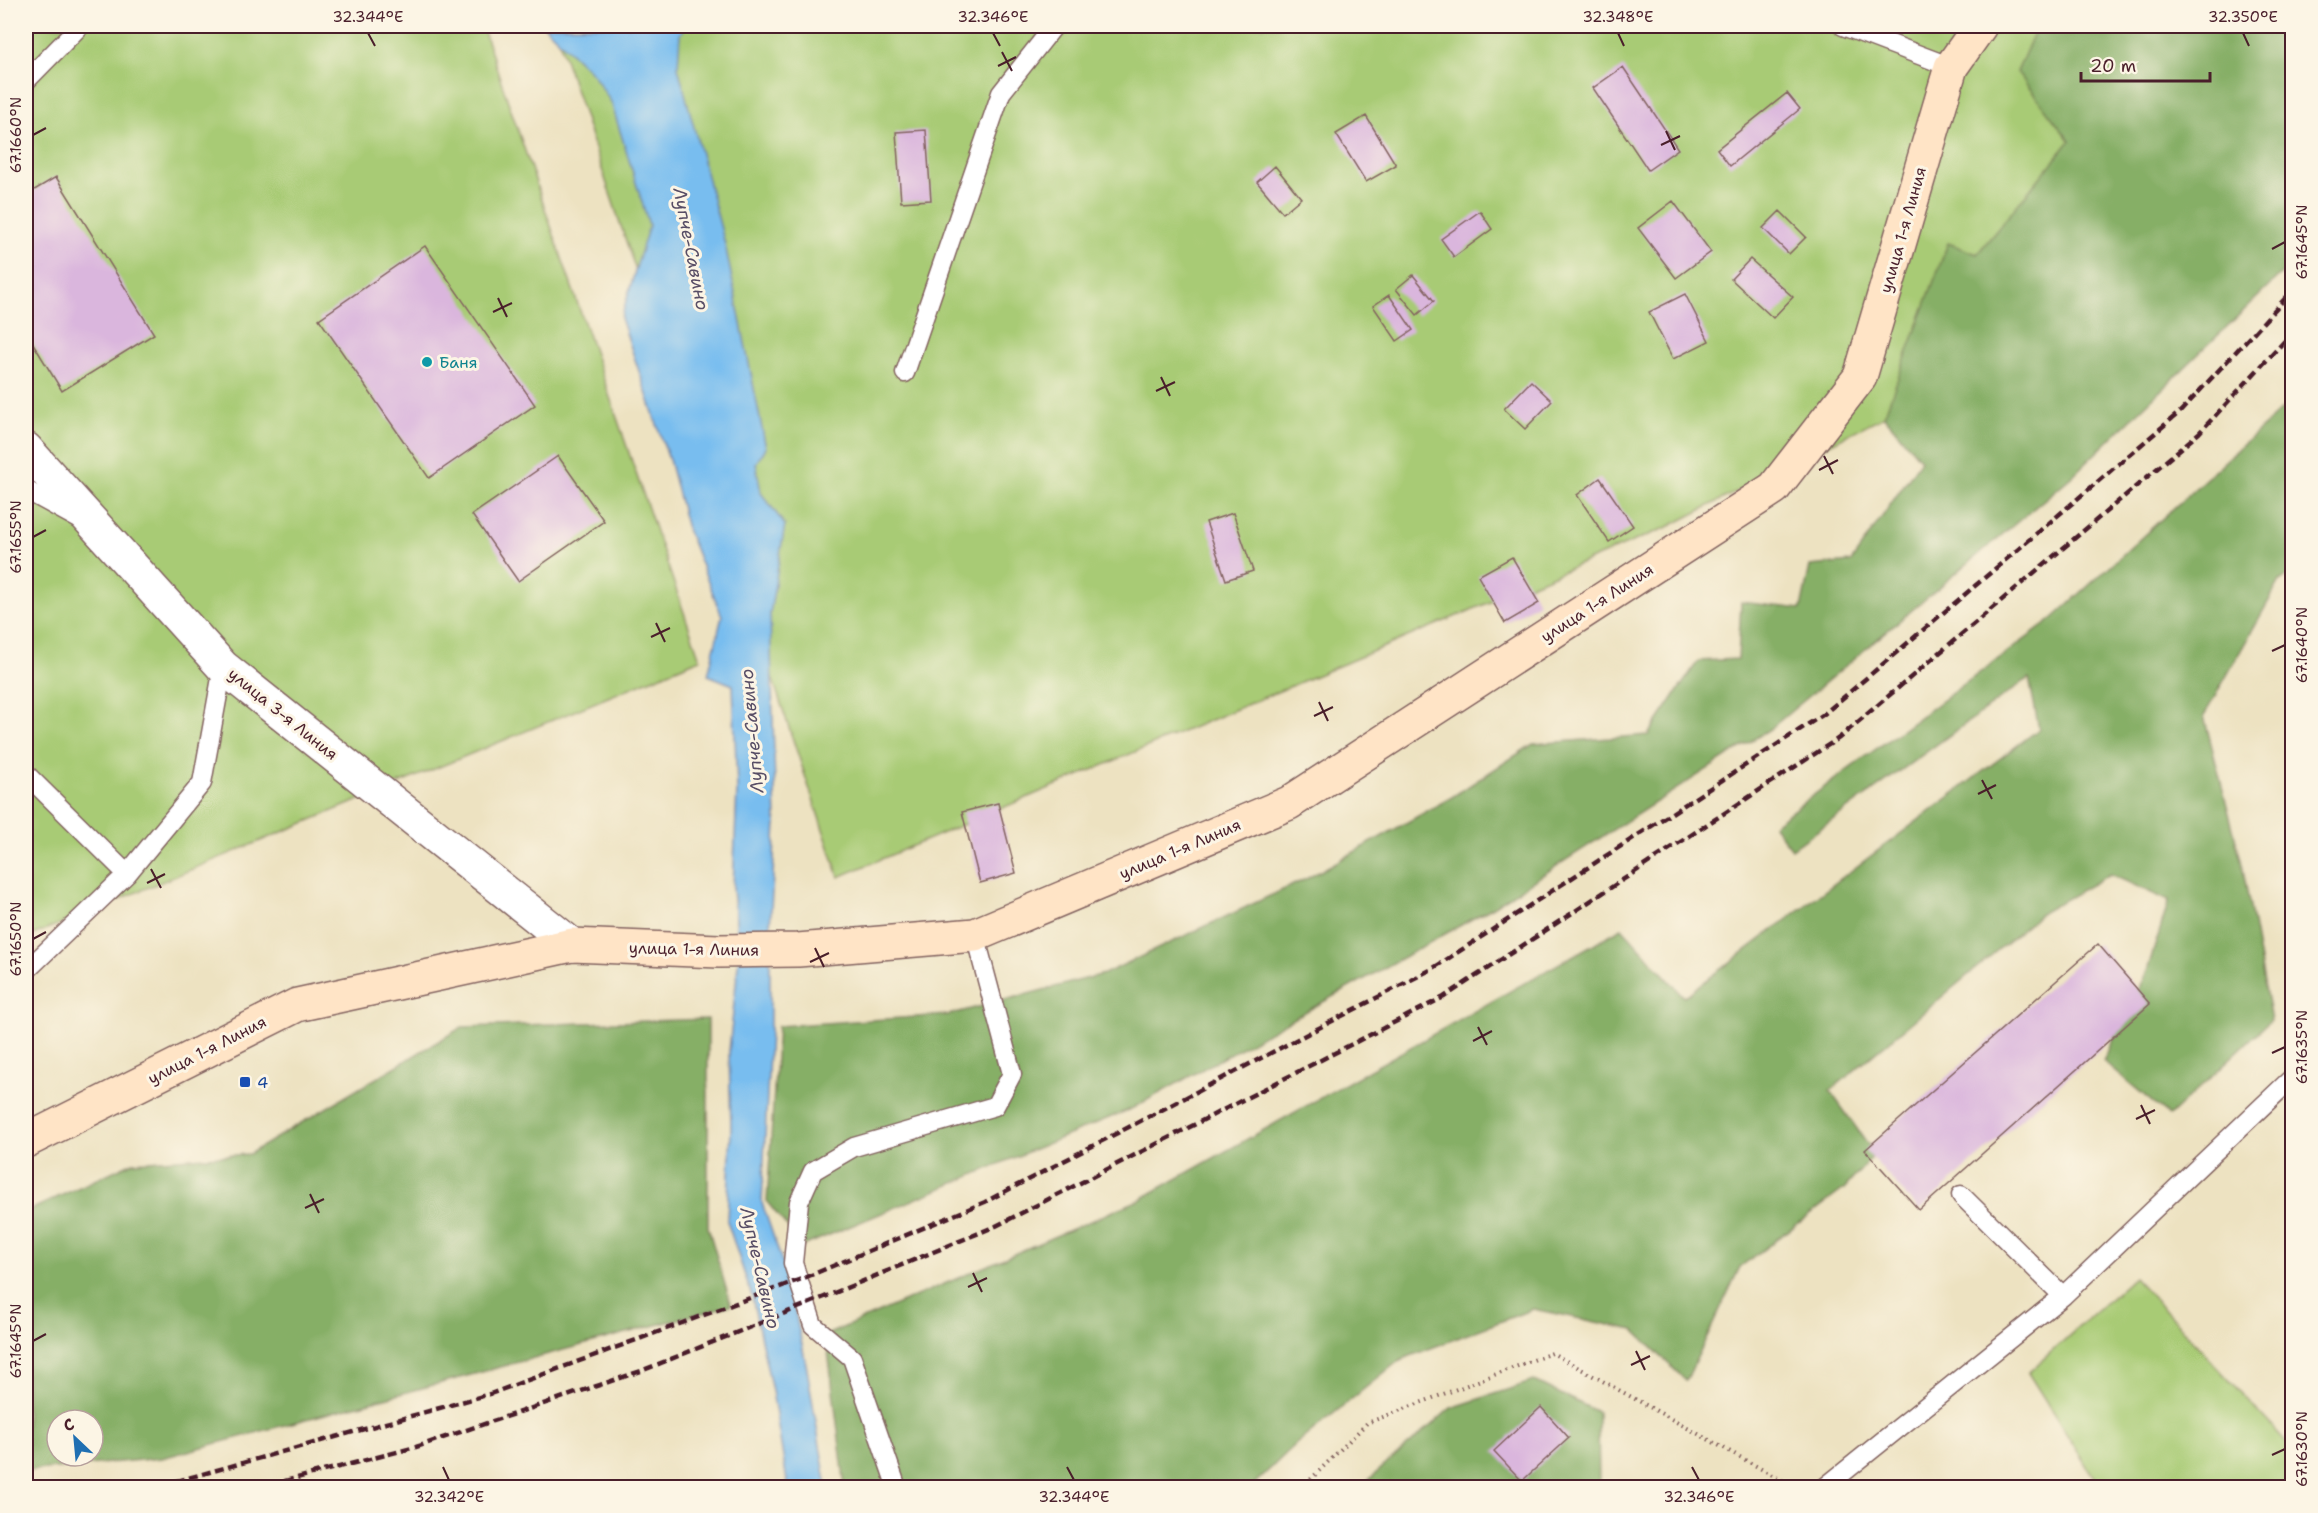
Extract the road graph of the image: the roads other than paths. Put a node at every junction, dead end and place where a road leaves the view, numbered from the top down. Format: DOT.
graph roads {
  1 [pos="80,26"];
  2 [pos="1053,26"];
  3 [pos="1844,26"];
  4 [pos="1980,26"];
  5 [pos="1951,67"];
  6 [pos="26,81"];
  7 [pos="905,373"];
  8 [pos="26,449"];
  9 [pos="26,490"];
  10 [pos="99,531"];
  11 [pos="223,667"];
  12 [pos="26,774"];
  13 [pos="127,873"];
  14 [pos="975,935"];
  15 [pos="572,945"];
  16 [pos="26,971"];
  17 [pos="2292,1078"];
  18 [pos="26,1141"];
  19 [pos="1962,1195"];
  20 [pos="2063,1296"];
  21 [pos="897,1488"];
  22 [pos="1824,1488"];
  1 -- 6 [label="lane"];
  2 -- 7 [label="lane"];
  3 -- 5 [label="lane"];
  4 -- 5 [label="street, улица 1-я Линия"];
  5 -- 14 [label="street, улица 1-я Линия"];
  8 -- 10 [label="street, улица 3-я Линия"];
  9 -- 10 [label="lane"];
  10 -- 11 [label="street, улица 3-я Линия"];
  11 -- 13 [label="lane"];
  11 -- 15 [label="street, улица 3-я Линия"];
  12 -- 13 [label="lane"];
  13 -- 16 [label="lane"];
  14 -- 15 [label="street, улица 1-я Линия"];
  14 -- 21 [label="lane"];
  15 -- 18 [label="street, улица 1-я Линия"];
  17 -- 20 [label="lane"];
  19 -- 20 [label="lane"];
  20 -- 22 [label="lane"];
}
